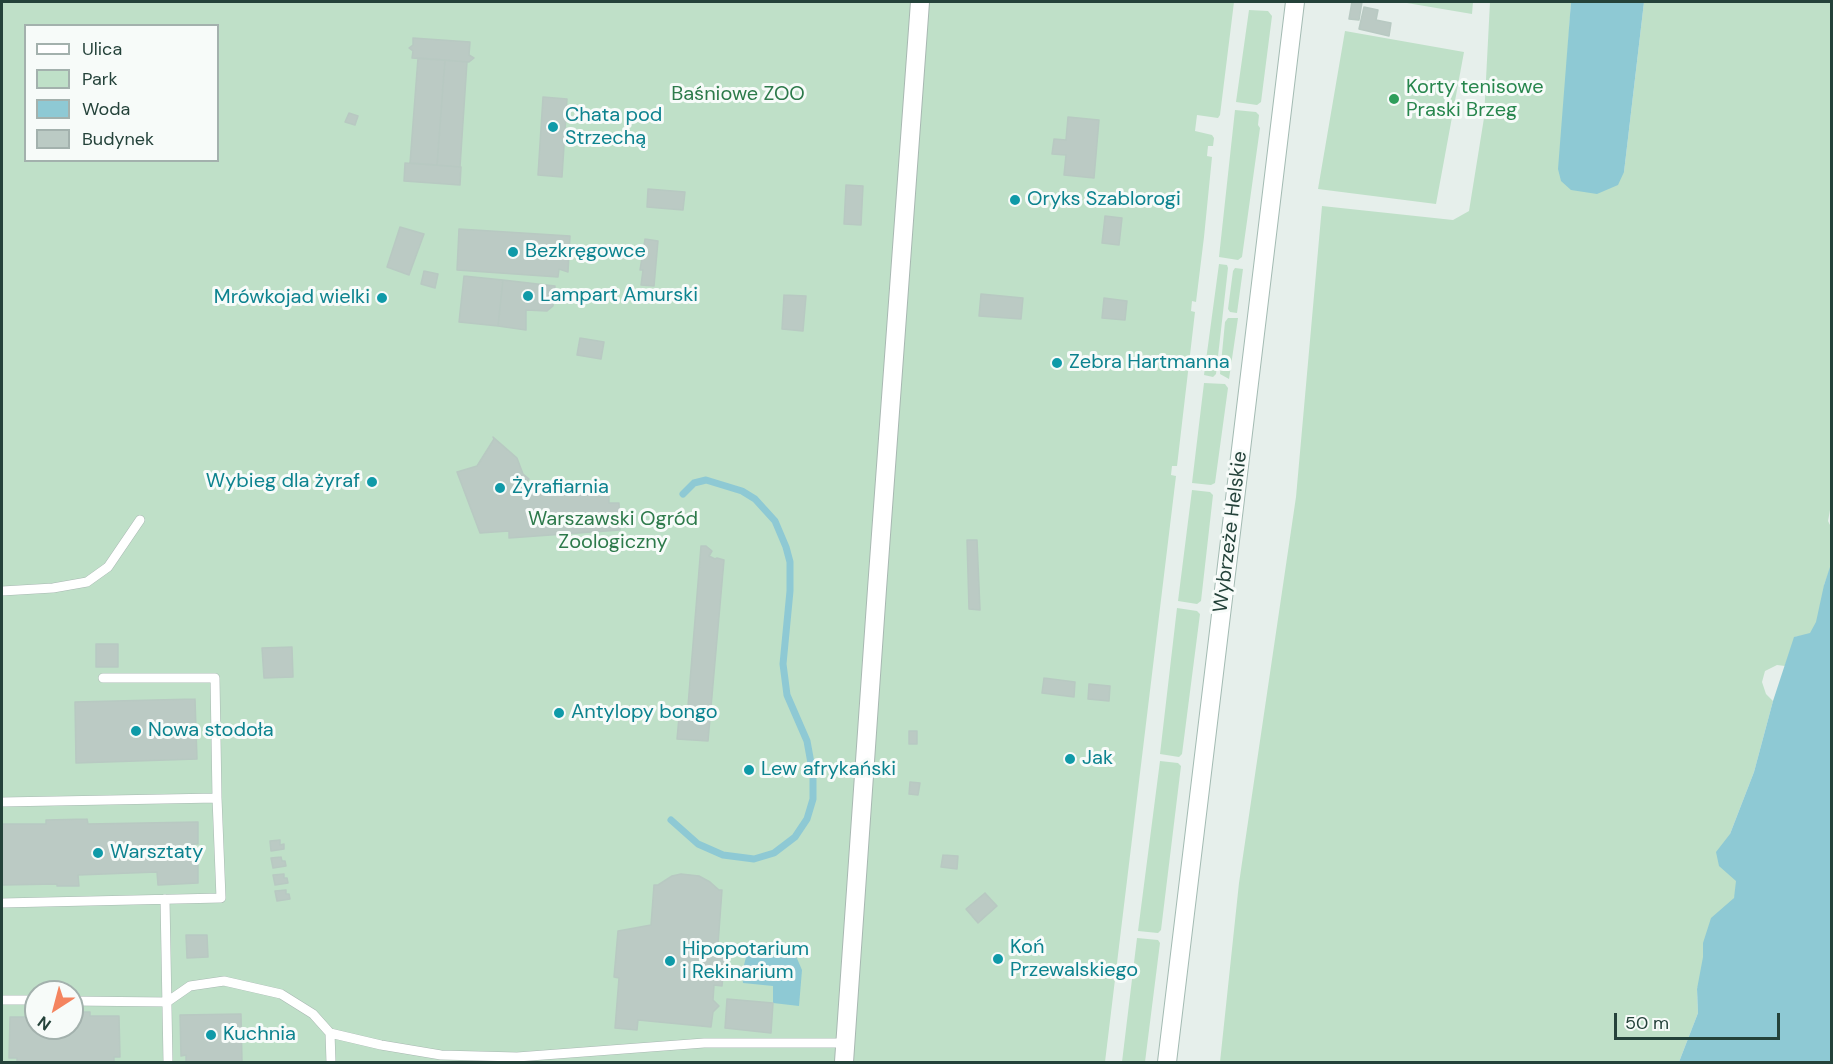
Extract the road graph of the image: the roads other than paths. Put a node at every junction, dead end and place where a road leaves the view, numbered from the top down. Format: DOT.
graph roads {
  1 [pos="921,2"];
  2 [pos="1295,2"];
  3 [pos="140,520"];
  4 [pos="3,593"];
  5 [pos="103,678"];
  6 [pos="217,798"];
  7 [pos="2,802"];
  8 [pos="165,899"];
  9 [pos="2,903"];
  10 [pos="2,1000"];
  11 [pos="24,1000"];
  12 [pos="84,1001"];
  13 [pos="167,1002"];
  14 [pos="330,1033"];
  15 [pos="846,1043"];
  16 [pos="168,1062"];
  17 [pos="331,1062"];
  18 [pos="844,1062"];
  19 [pos="1167,1062"];
  1 -- 15 [label="street"];
  2 -- 19 [label="street, Wybrzeże Helskie"];
  3 -- 4 [label="lane"];
  5 -- 6 [label="lane"];
  6 -- 7 [label="lane"];
  6 -- 8 [label="lane"];
  8 -- 9 [label="lane"];
  8 -- 13 [label="lane"];
  10 -- 11 [label="lane"];
  12 -- 13 [label="lane"];
  13 -- 14 [label="lane"];
  13 -- 16 [label="lane"];
  14 -- 15 [label="lane"];
  14 -- 17 [label="lane"];
  15 -- 18 [label="street"];
}
